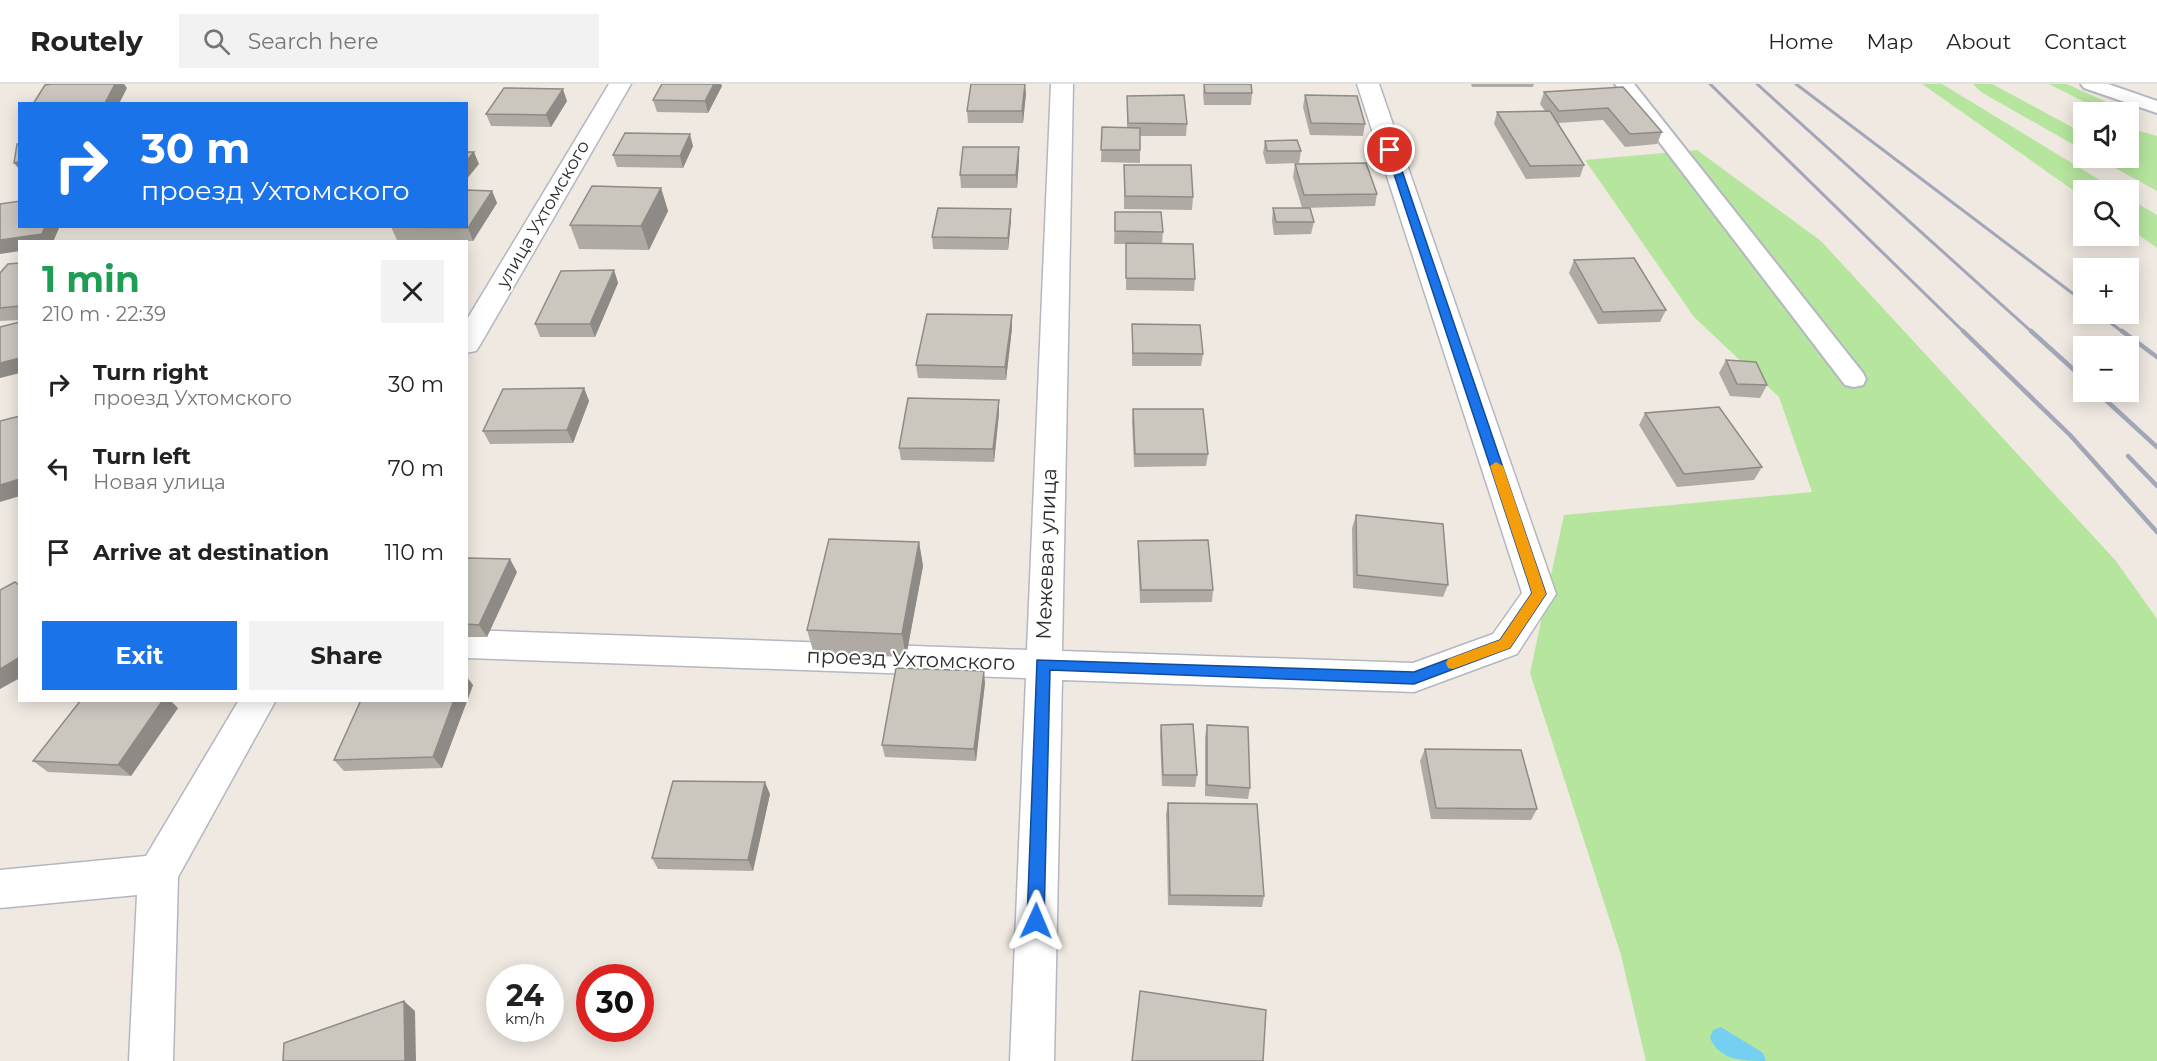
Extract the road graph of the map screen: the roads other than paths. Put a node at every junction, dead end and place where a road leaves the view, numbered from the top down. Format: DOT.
graph roads {
  1 [pos="620,84"];
  2 [pos="1062,84"];
  3 [pos="1368,84"];
  4 [pos="1624,84"];
  5 [pos="2090,84"];
  6 [pos="2105,84"];
  7 [pos="2157,89"];
  8 [pos="2157,107"];
  9 [pos="468,342"];
  10 [pos="1854,379"];
  11 [pos="468,644"];
  12 [pos="1042,664"];
  13 [pos="257,702"];
  14 [pos="158,874"];
  15 [pos="0,889"];
  16 [pos="151,1061"];
  17 [pos="1032,1061"];
  1 -- 9 [label="street, улица Ухтомского"];
  2 -- 12 [label="street, Межевая улица"];
  3 -- 12 [label="street, проезд Ухтомского"];
  4 -- 10 [label="lane"];
  5 -- 8 [label="lane"];
  6 -- 7 [label="lane"];
  11 -- 12 [label="street, проезд Ухтомского"];
  12 -- 17 [label="street, Межевая улица"];
  13 -- 14 [label="street"];
  14 -- 15 [label="street"];
  14 -- 16 [label="street"];
}
